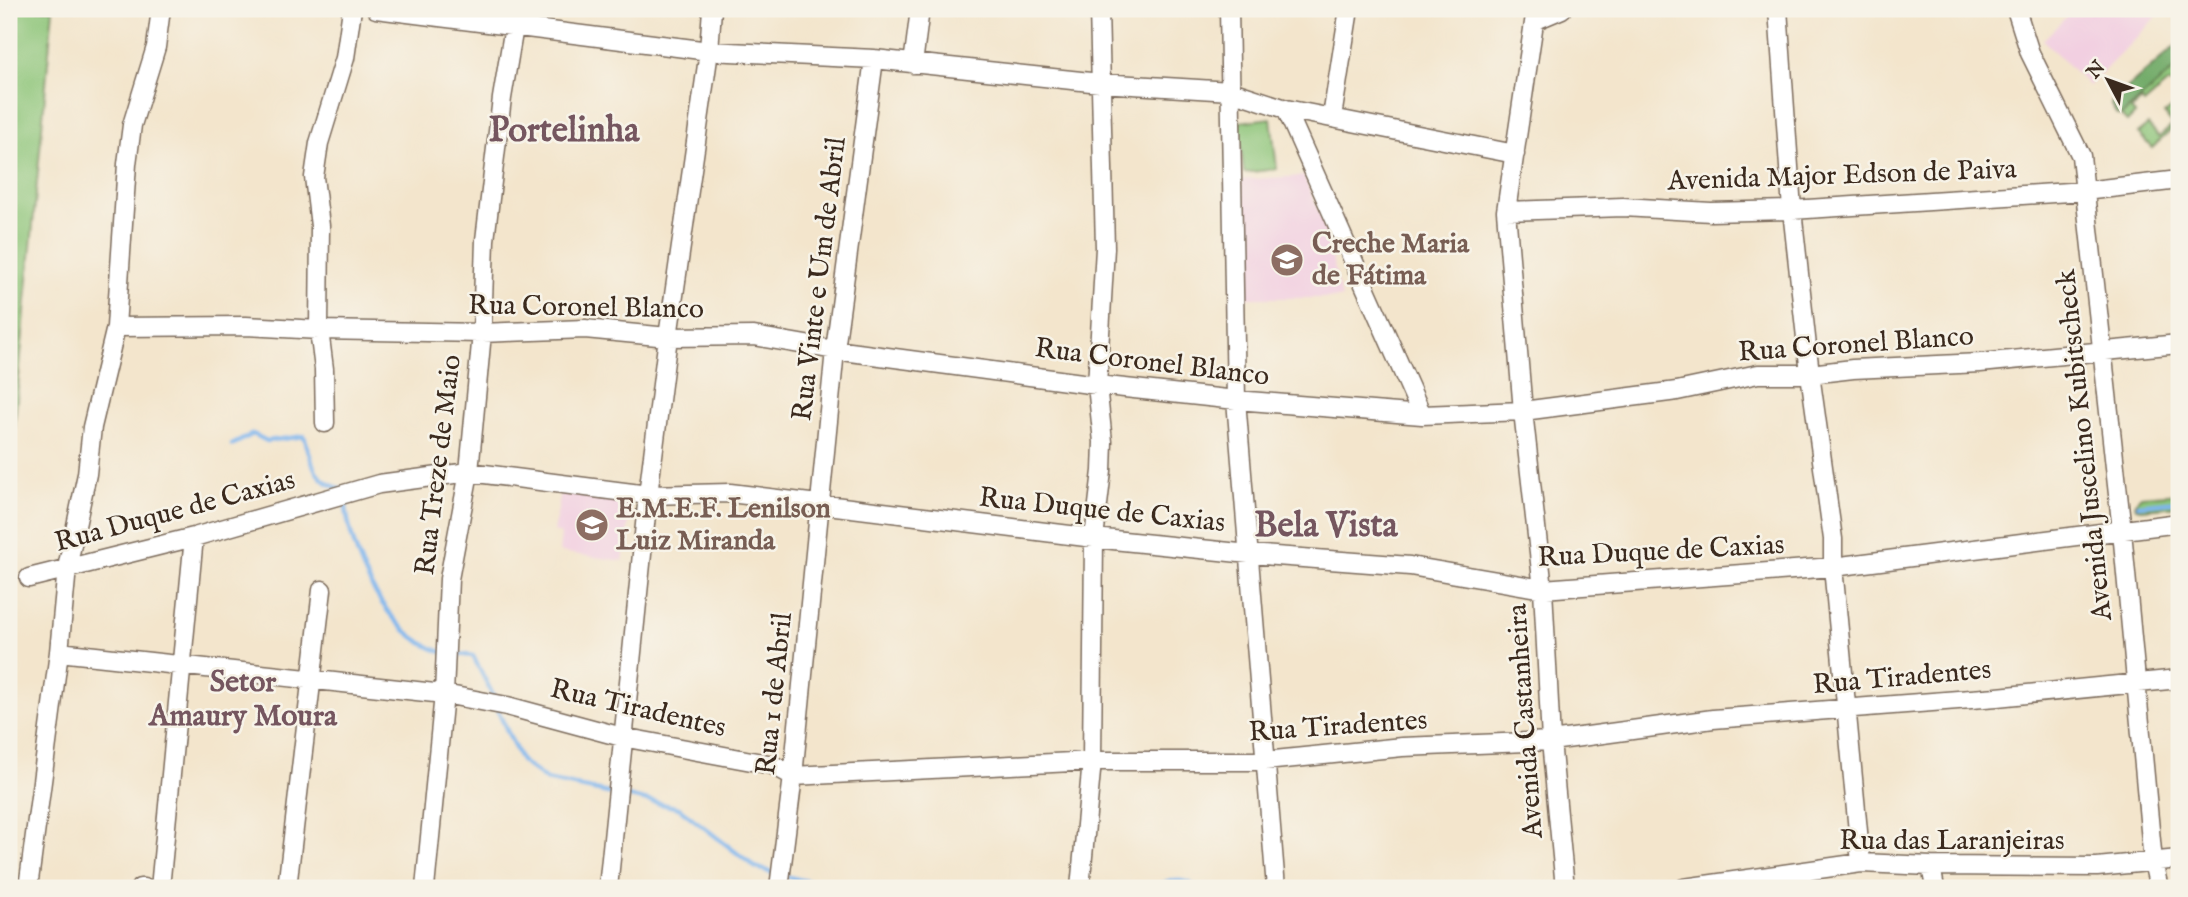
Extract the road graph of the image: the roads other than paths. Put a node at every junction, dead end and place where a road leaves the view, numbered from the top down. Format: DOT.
graph roads {
  1 [pos="161,9"];
  2 [pos="352,9"];
  3 [pos="376,9"];
  4 [pos="712,9"];
  5 [pos="920,9"];
  6 [pos="1099,9"];
  7 [pos="1229,9"];
  8 [pos="1349,9"];
  9 [pos="1562,9"];
  10 [pos="1778,9"];
  11 [pos="2016,9"];
  12 [pos="1536,14"];
  13 [pos="516,17"];
  14 [pos="709,51"];
  15 [pos="874,59"];
  16 [pos="913,64"];
  17 [pos="1100,83"];
  18 [pos="1231,91"];
  19 [pos="1286,109"];
  20 [pos="1332,117"];
  21 [pos="1515,154"];
  22 [pos="2179,180"];
  23 [pos="2084,191"];
  24 [pos="1792,210"];
  25 [pos="1506,211"];
  26 [pos="116,327"];
  27 [pos="319,330"];
  28 [pos="482,332"];
  29 [pos="668,337"];
  30 [pos="2179,344"];
  31 [pos="835,350"];
  32 [pos="2101,352"];
  33 [pos="1810,374"];
  34 [pos="1097,385"];
  35 [pos="1236,401"];
  36 [pos="1523,411"];
  37 [pos="1422,415"];
  38 [pos="325,423"];
  39 [pos="469,472"];
  40 [pos="648,495"];
  41 [pos="821,506"];
  42 [pos="2179,523"];
  43 [pos="2122,531"];
  44 [pos="194,537"];
  45 [pos="1094,538"];
  46 [pos="1250,554"];
  47 [pos="1833,567"];
  48 [pos="67,568"];
  49 [pos="29,578"];
  50 [pos="1543,589"];
  51 [pos="322,590"];
  52 [pos="58,652"];
  53 [pos="182,666"];
  54 [pos="312,678"];
  55 [pos="2179,679"];
  56 [pos="2137,682"];
  57 [pos="444,694"];
  58 [pos="1846,710"];
  59 [pos="622,737"];
  60 [pos="1551,741"];
  61 [pos="1092,761"];
  62 [pos="1265,761"];
  63 [pos="793,776"];
  64 [pos="2179,859"];
  65 [pos="2152,862"];
  66 [pos="1861,863"];
  67 [pos="1931,866"];
  68 [pos="780,887"];
  69 [pos="28,888"];
  70 [pos="160,888"];
  71 [pos="287,888"];
  72 [pos="425,888"];
  73 [pos="608,888"];
  74 [pos="1080,888"];
  75 [pos="1276,888"];
  76 [pos="1566,888"];
  77 [pos="1684,888"];
  78 [pos="1935,888"];
  79 [pos="2159,888"];
  1 -- 26 [label="street"];
  2 -- 27 [label="street"];
  3 -- 13 [label="street"];
  4 -- 14 [label="street"];
  5 -- 16 [label="street"];
  6 -- 17 [label="street"];
  7 -- 18 [label="street"];
  8 -- 20 [label="street"];
  9 -- 12 [label="street"];
  10 -- 24 [label="street"];
  11 -- 23 [label="street, Avenida Juscelino Kubitscheck"];
  12 -- 21 [label="street, Avenida Castanheira"];
  13 -- 14 [label="street"];
  13 -- 28 [label="street, Rua Treze de Maio"];
  14 -- 15 [label="street"];
  14 -- 29 [label="street"];
  15 -- 16 [label="street"];
  15 -- 31 [label="street, Rua Vinte e Um de Abril"];
  16 -- 17 [label="street"];
  17 -- 18 [label="street"];
  17 -- 34 [label="street"];
  18 -- 19 [label="street"];
  18 -- 35 [label="street"];
  19 -- 20 [label="street"];
  19 -- 37 [label="street"];
  20 -- 21 [label="street"];
  21 -- 25 [label="street, Avenida Castanheira"];
  22 -- 23 [label="street, Avenida Major Edson de Paiva"];
  23 -- 24 [label="street, Avenida Major Edson de Paiva"];
  23 -- 32 [label="street, Avenida Juscelino Kubitscheck"];
  24 -- 25 [label="street, Avenida Major Edson de Paiva"];
  24 -- 33 [label="street"];
  25 -- 36 [label="street, Avenida Castanheira"];
  26 -- 27 [label="street, Rua Coronel Blanco"];
  26 -- 48 [label="street"];
  27 -- 28 [label="street, Rua Coronel Blanco"];
  27 -- 38 [label="street"];
  28 -- 29 [label="street, Rua Coronel Blanco"];
  28 -- 39 [label="street, Rua Treze de Maio"];
  29 -- 31 [label="street, Rua Coronel Blanco"];
  29 -- 40 [label="street"];
  30 -- 32 [label="street, Rua Coronel Blanco"];
  31 -- 34 [label="street, Rua Coronel Blanco"];
  31 -- 41 [label="street, Rua Vinte e Um de Abril"];
  32 -- 33 [label="street, Rua Coronel Blanco"];
  32 -- 43 [label="street, Avenida Juscelino Kubitscheck"];
  33 -- 36 [label="street, Rua Coronel Blanco"];
  33 -- 47 [label="street"];
  34 -- 35 [label="street, Rua Coronel Blanco"];
  34 -- 45 [label="street"];
  35 -- 37 [label="street, Rua Coronel Blanco"];
  35 -- 46 [label="street"];
  36 -- 37 [label="street, Rua Coronel Blanco"];
  36 -- 50 [label="street, Avenida Castanheira"];
  39 -- 40 [label="street, Rua Duque de Caxias"];
  39 -- 44 [label="street, Rua Duque de Caxias"];
  39 -- 57 [label="street, Rua Treze de Maio"];
  40 -- 41 [label="street, Rua Duque de Caxias"];
  40 -- 59 [label="street"];
  41 -- 45 [label="street, Rua Duque de Caxias"];
  41 -- 63 [label="street, Rua 1 de Abril"];
  42 -- 43 [label="street, Rua Duque de Caxias"];
  43 -- 47 [label="street, Rua Duque de Caxias"];
  43 -- 56 [label="street, Avenida Juscelino Kubitscheck"];
  44 -- 48 [label="street, Rua Duque de Caxias"];
  44 -- 53 [label="street"];
  45 -- 46 [label="street, Rua Duque de Caxias"];
  45 -- 61 [label="street"];
  46 -- 50 [label="street, Rua Duque de Caxias"];
  46 -- 62 [label="street"];
  47 -- 50 [label="street, Rua Duque de Caxias"];
  47 -- 58 [label="street"];
  48 -- 49 [label="street, Rua Duque de Caxias"];
  48 -- 52 [label="street"];
  50 -- 60 [label="street, Avenida Castanheira"];
  51 -- 54 [label="street"];
  52 -- 53 [label="street"];
  52 -- 69 [label="street"];
  53 -- 54 [label="street"];
  53 -- 70 [label="street"];
  54 -- 57 [label="street"];
  54 -- 71 [label="street"];
  55 -- 56 [label="street, Rua Tiradentes"];
  56 -- 58 [label="street, Rua Tiradentes"];
  56 -- 65 [label="street, Avenida Juscelino Kubitscheck"];
  57 -- 59 [label="street, Rua Tiradentes"];
  57 -- 72 [label="street, Rua Treze de Maio"];
  58 -- 60 [label="street, Rua Tiradentes"];
  58 -- 66 [label="street"];
  59 -- 63 [label="street, Rua Tiradentes"];
  59 -- 73 [label="street"];
  60 -- 62 [label="street, Rua Tiradentes"];
  60 -- 76 [label="street, Avenida Castanheira"];
  61 -- 62 [label="street, Rua Tiradentes"];
  61 -- 63 [label="street, Rua Tiradentes"];
  61 -- 74 [label="street"];
  62 -- 75 [label="street"];
  63 -- 68 [label="street, Rua 1 de Abril"];
  64 -- 65 [label="street, Rua das Laranjeiras"];
  65 -- 67 [label="street, Rua das Laranjeiras"];
  65 -- 79 [label="street, Avenida Juscelino Kubitscheck"];
  66 -- 67 [label="street, Rua das Laranjeiras"];
  66 -- 77 [label="street, Rua das Laranjeiras"];
  67 -- 78 [label="street"];
}
